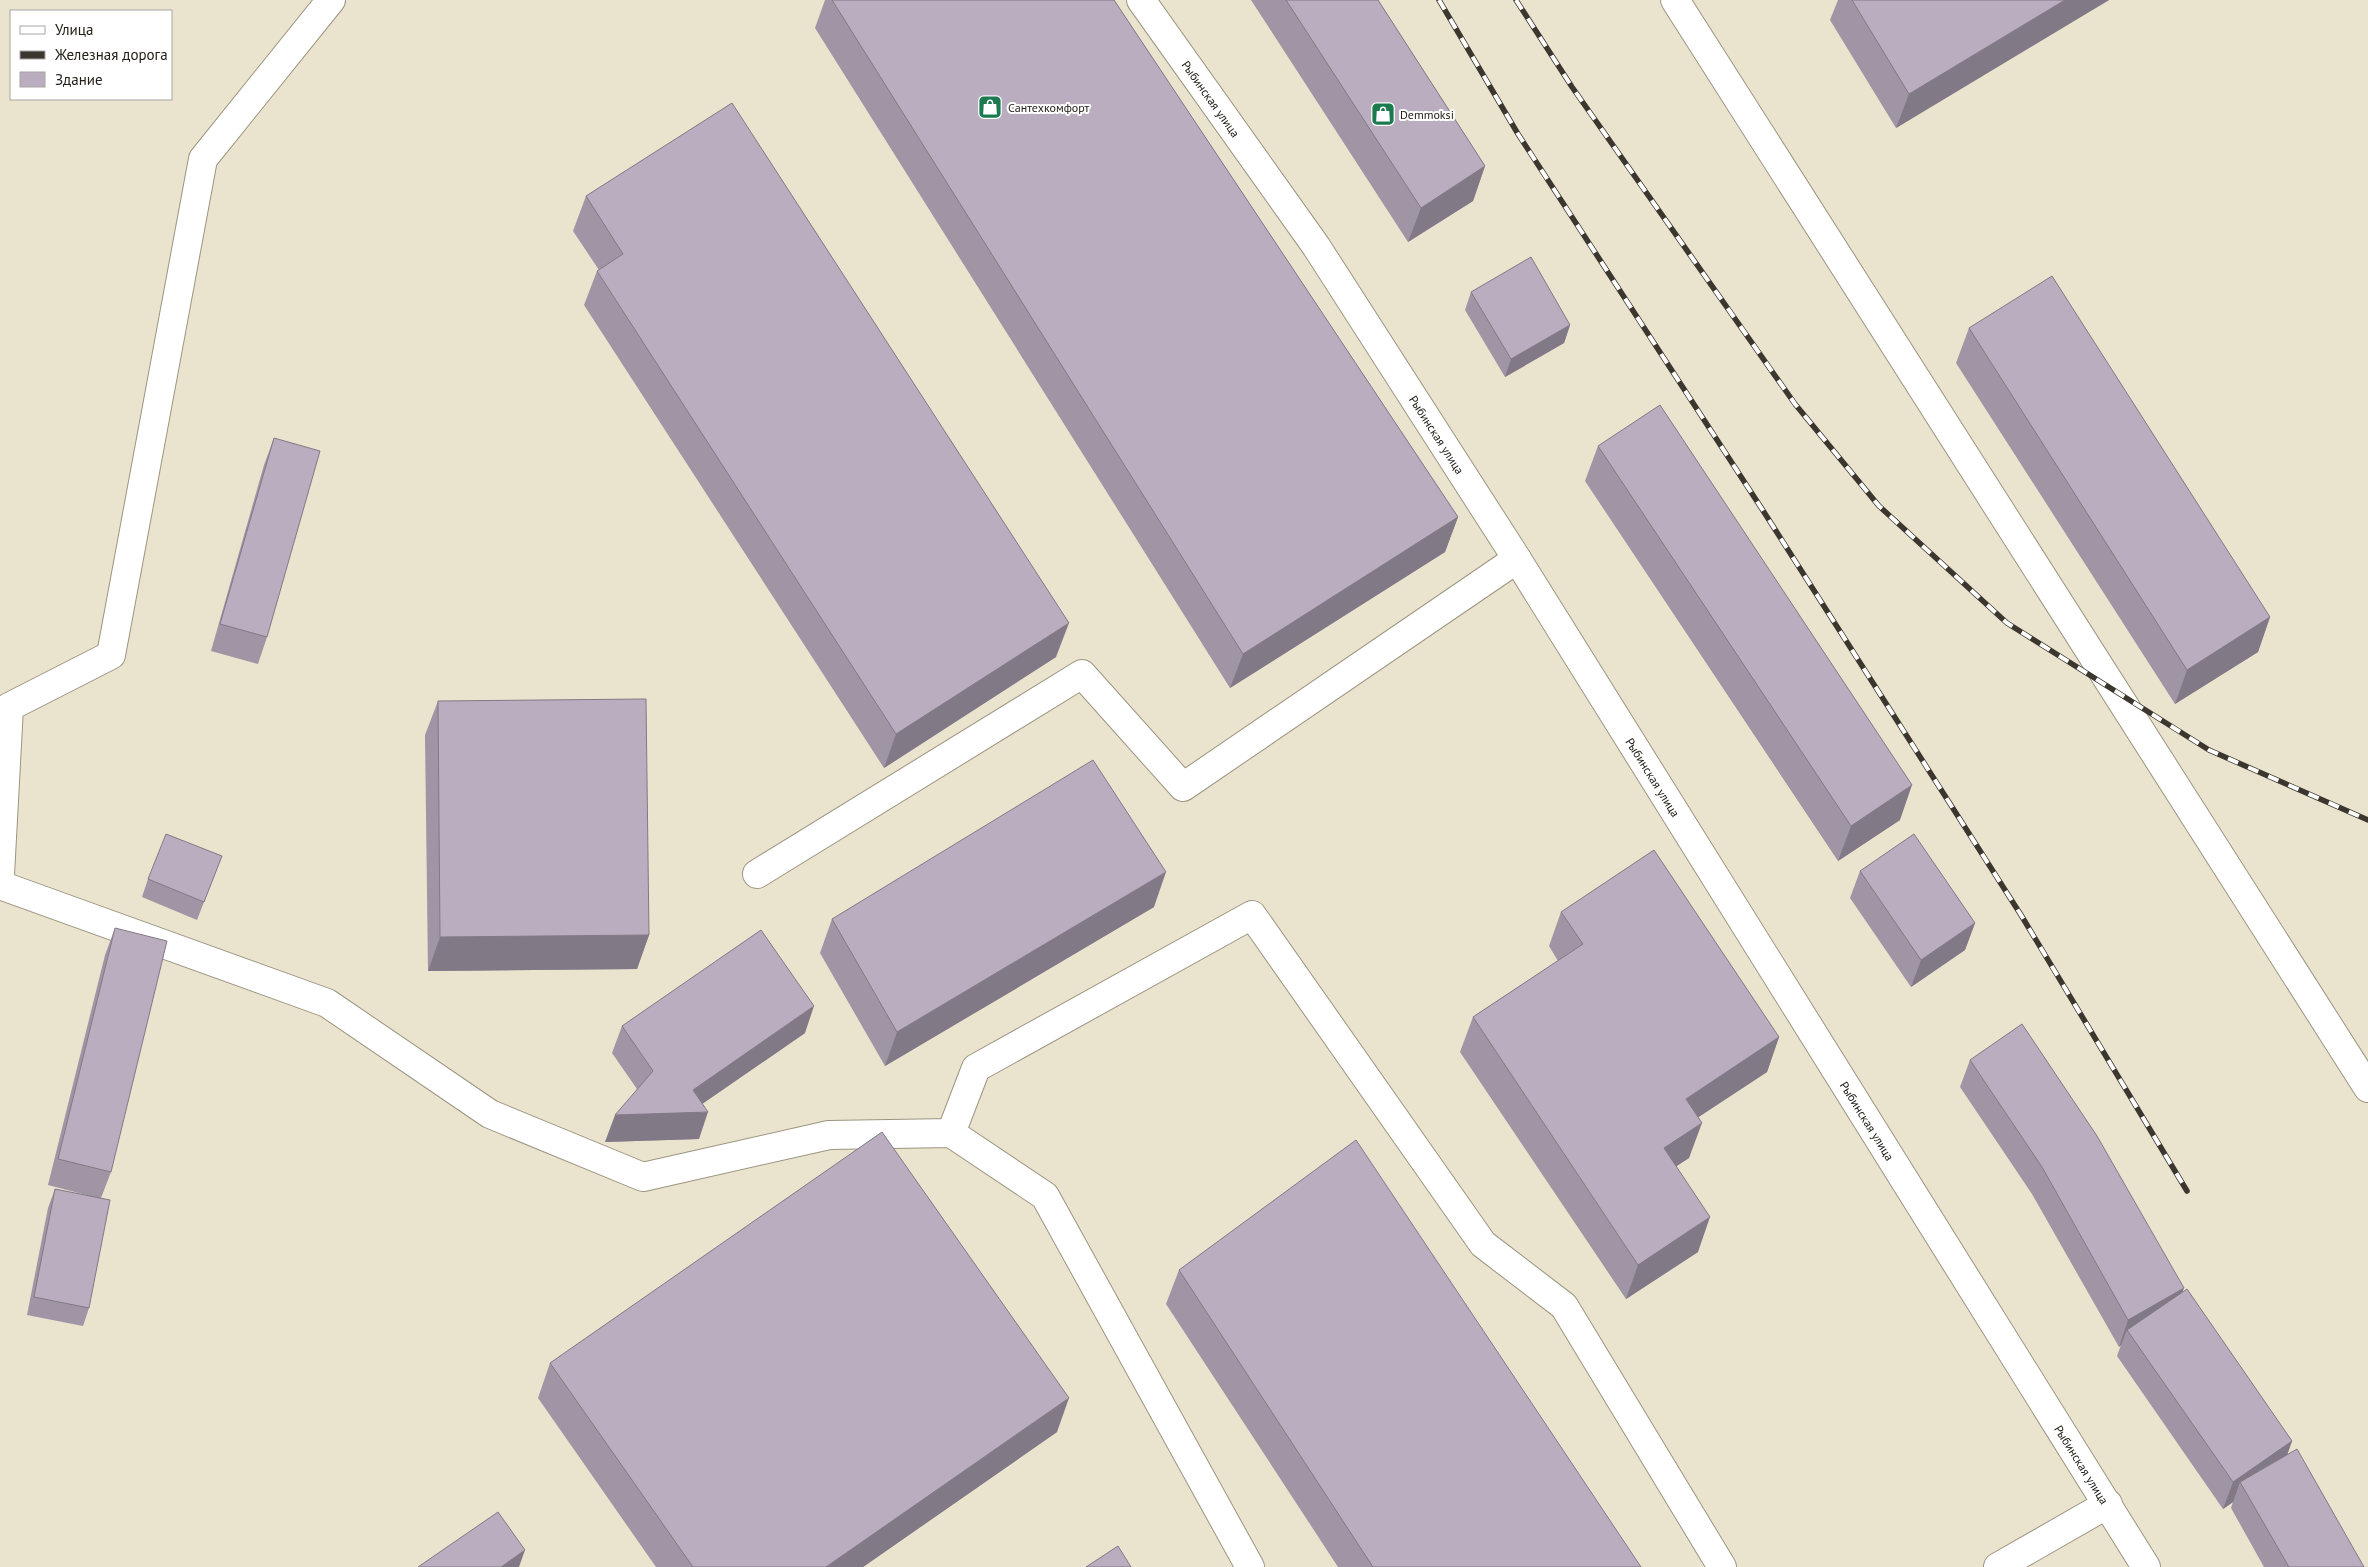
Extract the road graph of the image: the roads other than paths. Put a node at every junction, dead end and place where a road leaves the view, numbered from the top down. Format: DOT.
graph roads {
  1 [pos="331,0"];
  2 [pos="1141,0"];
  3 [pos="1674,0"];
  4 [pos="1518,559"];
  5 [pos="0,874"];
  6 [pos="757,874"];
  7 [pos="0,885"];
  8 [pos="2368,1088"];
  9 [pos="951,1133"];
  10 [pos="2108,1504"];
  11 [pos="1250,1567"];
  12 [pos="1722,1567"];
  13 [pos="1998,1567"];
  14 [pos="2146,1567"];
  1 -- 5 [label="street"];
  2 -- 4 [label="street, Рыбинская улица"];
  3 -- 8 [label="street"];
  4 -- 6 [label="street"];
  4 -- 10 [label="street, Рыбинская улица"];
  7 -- 9 [label="street"];
  9 -- 11 [label="street"];
  9 -- 12 [label="street"];
  10 -- 13 [label="street"];
  10 -- 14 [label="street, Рыбинская улица"];
}
